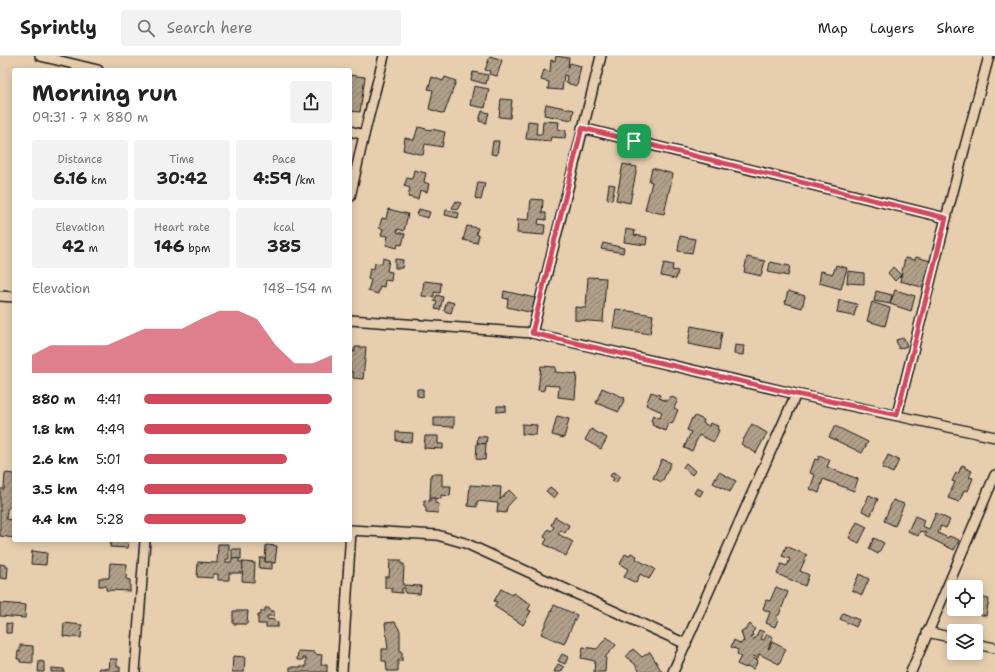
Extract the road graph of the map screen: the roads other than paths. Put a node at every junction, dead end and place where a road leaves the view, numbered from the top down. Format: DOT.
graph roads {
  1 [pos="40,56"];
  2 [pos="384,56"];
  3 [pos="601,56"];
  4 [pos="989,56"];
  5 [pos="90,68"];
  6 [pos="582,128"];
  7 [pos="352,132"];
  8 [pos="364,135"];
  9 [pos="352,188"];
  10 [pos="946,218"];
  11 [pos="0,296"];
  12 [pos="12,297"];
  13 [pos="352,320"];
  14 [pos="532,333"];
  15 [pos="796,394"];
  16 [pos="897,415"];
  17 [pos="995,437"];
  18 [pos="995,475"];
  19 [pos="352,530"];
  20 [pos="145,542"];
  21 [pos="349,542"];
  22 [pos="927,632"];
  23 [pos="947,636"];
  24 [pos="686,644"];
  25 [pos="983,645"];
  26 [pos="995,648"];
  27 [pos="135,672"];
  28 [pos="342,672"];
  29 [pos="673,672"];
  30 [pos="911,672"];
  1 -- 5 [label="street"];
  2 -- 8 [label="street"];
  3 -- 6 [label="street"];
  4 -- 10 [label="street"];
  6 -- 10 [label="street"];
  6 -- 14 [label="street"];
  7 -- 8 [label="street"];
  8 -- 9 [label="street"];
  10 -- 16 [label="street"];
  11 -- 12 [label="street"];
  13 -- 14 [label="street"];
  14 -- 15 [label="street"];
  15 -- 16 [label="street"];
  15 -- 24 [label="street"];
  16 -- 17 [label="street"];
  18 -- 22 [label="street"];
  19 -- 24 [label="street"];
  20 -- 27 [label="street"];
  21 -- 28 [label="street"];
  22 -- 23 [label="street"];
  22 -- 30 [label="street"];
  24 -- 29 [label="street"];
  25 -- 26 [label="street"];
}
